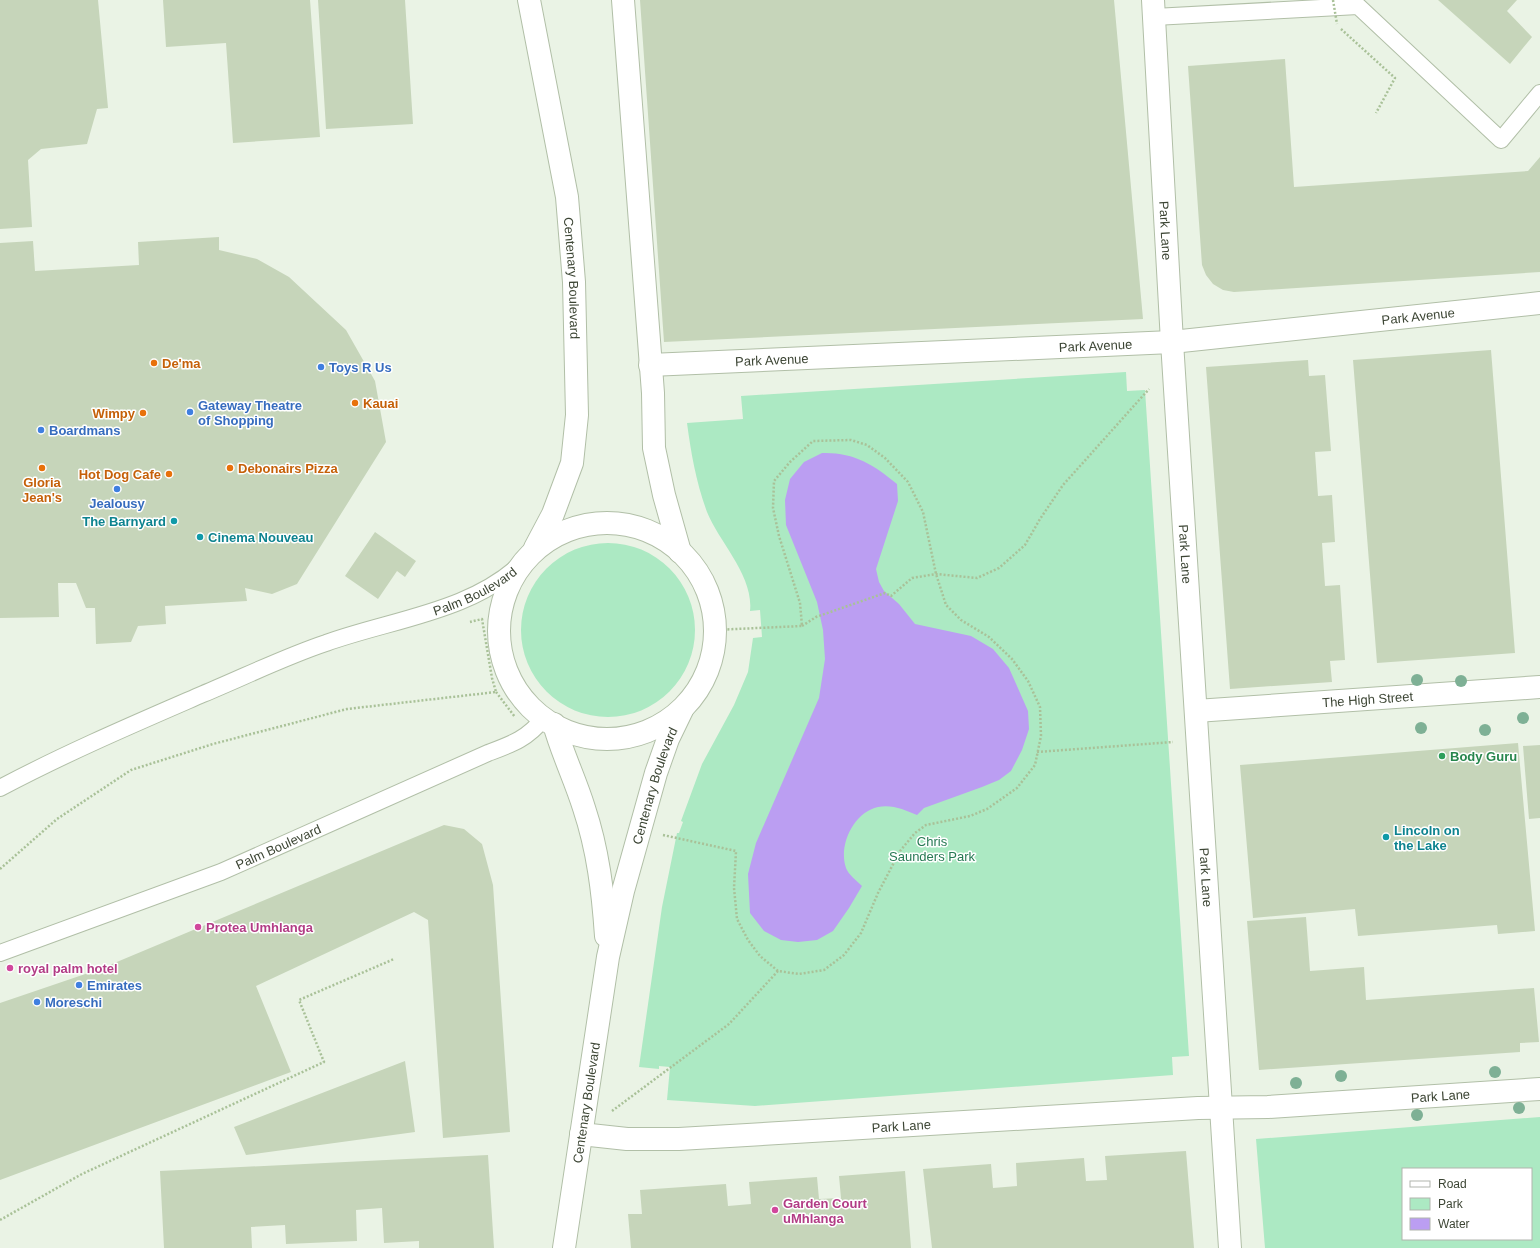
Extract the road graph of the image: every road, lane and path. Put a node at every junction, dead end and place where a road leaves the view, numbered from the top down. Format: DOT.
graph roads {
  1 [pos="529,0"];
  2 [pos="623,0"];
  3 [pos="1333,0"];
  4 [pos="1153,8"];
  5 [pos="1540,93"];
  6 [pos="1376,113"];
  7 [pos="1540,303"];
  8 [pos="1172,352"];
  9 [pos="650,365"];
  10 [pos="680,552"];
  11 [pos="529,556"];
  12 [pos="936,574"];
  13 [pos="482,619"];
  14 [pos="802,626"];
  15 [pos="714,630"];
  16 [pos="1540,687"];
  17 [pos="496,692"];
  18 [pos="682,708"];
  19 [pos="1196,711"];
  20 [pos="549,721"];
  21 [pos="528,734"];
  22 [pos="1198,740"];
  23 [pos="1038,752"];
  24 [pos="0,788"];
  25 [pos="639,830"];
  26 [pos="0,869"];
  27 [pos="0,953"];
  28 [pos="608,957"];
  29 [pos="394,959"];
  30 [pos="778,971"];
  31 [pos="1540,1089"];
  32 [pos="1222,1107"];
  33 [pos="581,1134"];
  34 [pos="0,1220"];
  35 [pos="564,1248"];
  36 [pos="1230,1248"];
  1 -- 11 [label="street, Centenary Boulevard"];
  2 -- 9 [label="street"];
  3 -- 6 [label="path, bridge"];
  4 -- 5 [label="lane"];
  4 -- 8 [label="street, Park Lane"];
  7 -- 8 [label="street, Park Avenue"];
  8 -- 9 [label="street, Park Avenue"];
  8 -- 12 [label="path"];
  8 -- 19 [label="street, Park Lane"];
  9 -- 10 [label="street"];
  10 -- 11 [label="street"];
  10 -- 15 [label="street"];
  11 -- 20 [label="street"];
  11 -- 24 [label="lane, Palm Boulevard"];
  12 -- 14 [label="path"];
  12 -- 14 [label="path"];
  12 -- 23 [label="path"];
  13 -- 17 [label="path"];
  14 -- 15 [label="path"];
  15 -- 18 [label="street"];
  16 -- 19 [label="street, The High Street"];
  17 -- 21 [label="path"];
  17 -- 26 [label="path"];
  18 -- 20 [label="street"];
  18 -- 25 [label="street, Centenary Boulevard"];
  19 -- 22 [label="street, Park Lane"];
  20 -- 21 [label="lane, Palm Boulevard"];
  20 -- 28 [label="street, Centenary Boulevard"];
  21 -- 27 [label="lane, Palm Boulevard"];
  22 -- 23 [label="path"];
  22 -- 32 [label="street, Park Lane"];
  23 -- 30 [label="path"];
  25 -- 28 [label="street, Centenary Boulevard"];
  25 -- 30 [label="path"];
  28 -- 33 [label="street, Centenary Boulevard"];
  29 -- 34 [label="path"];
  30 -- 33 [label="path"];
  31 -- 32 [label="street, Park Lane"];
  32 -- 33 [label="street, Park Lane"];
  32 -- 36 [label="street, Park Lane"];
  33 -- 35 [label="street, Centenary Boulevard"];
}
